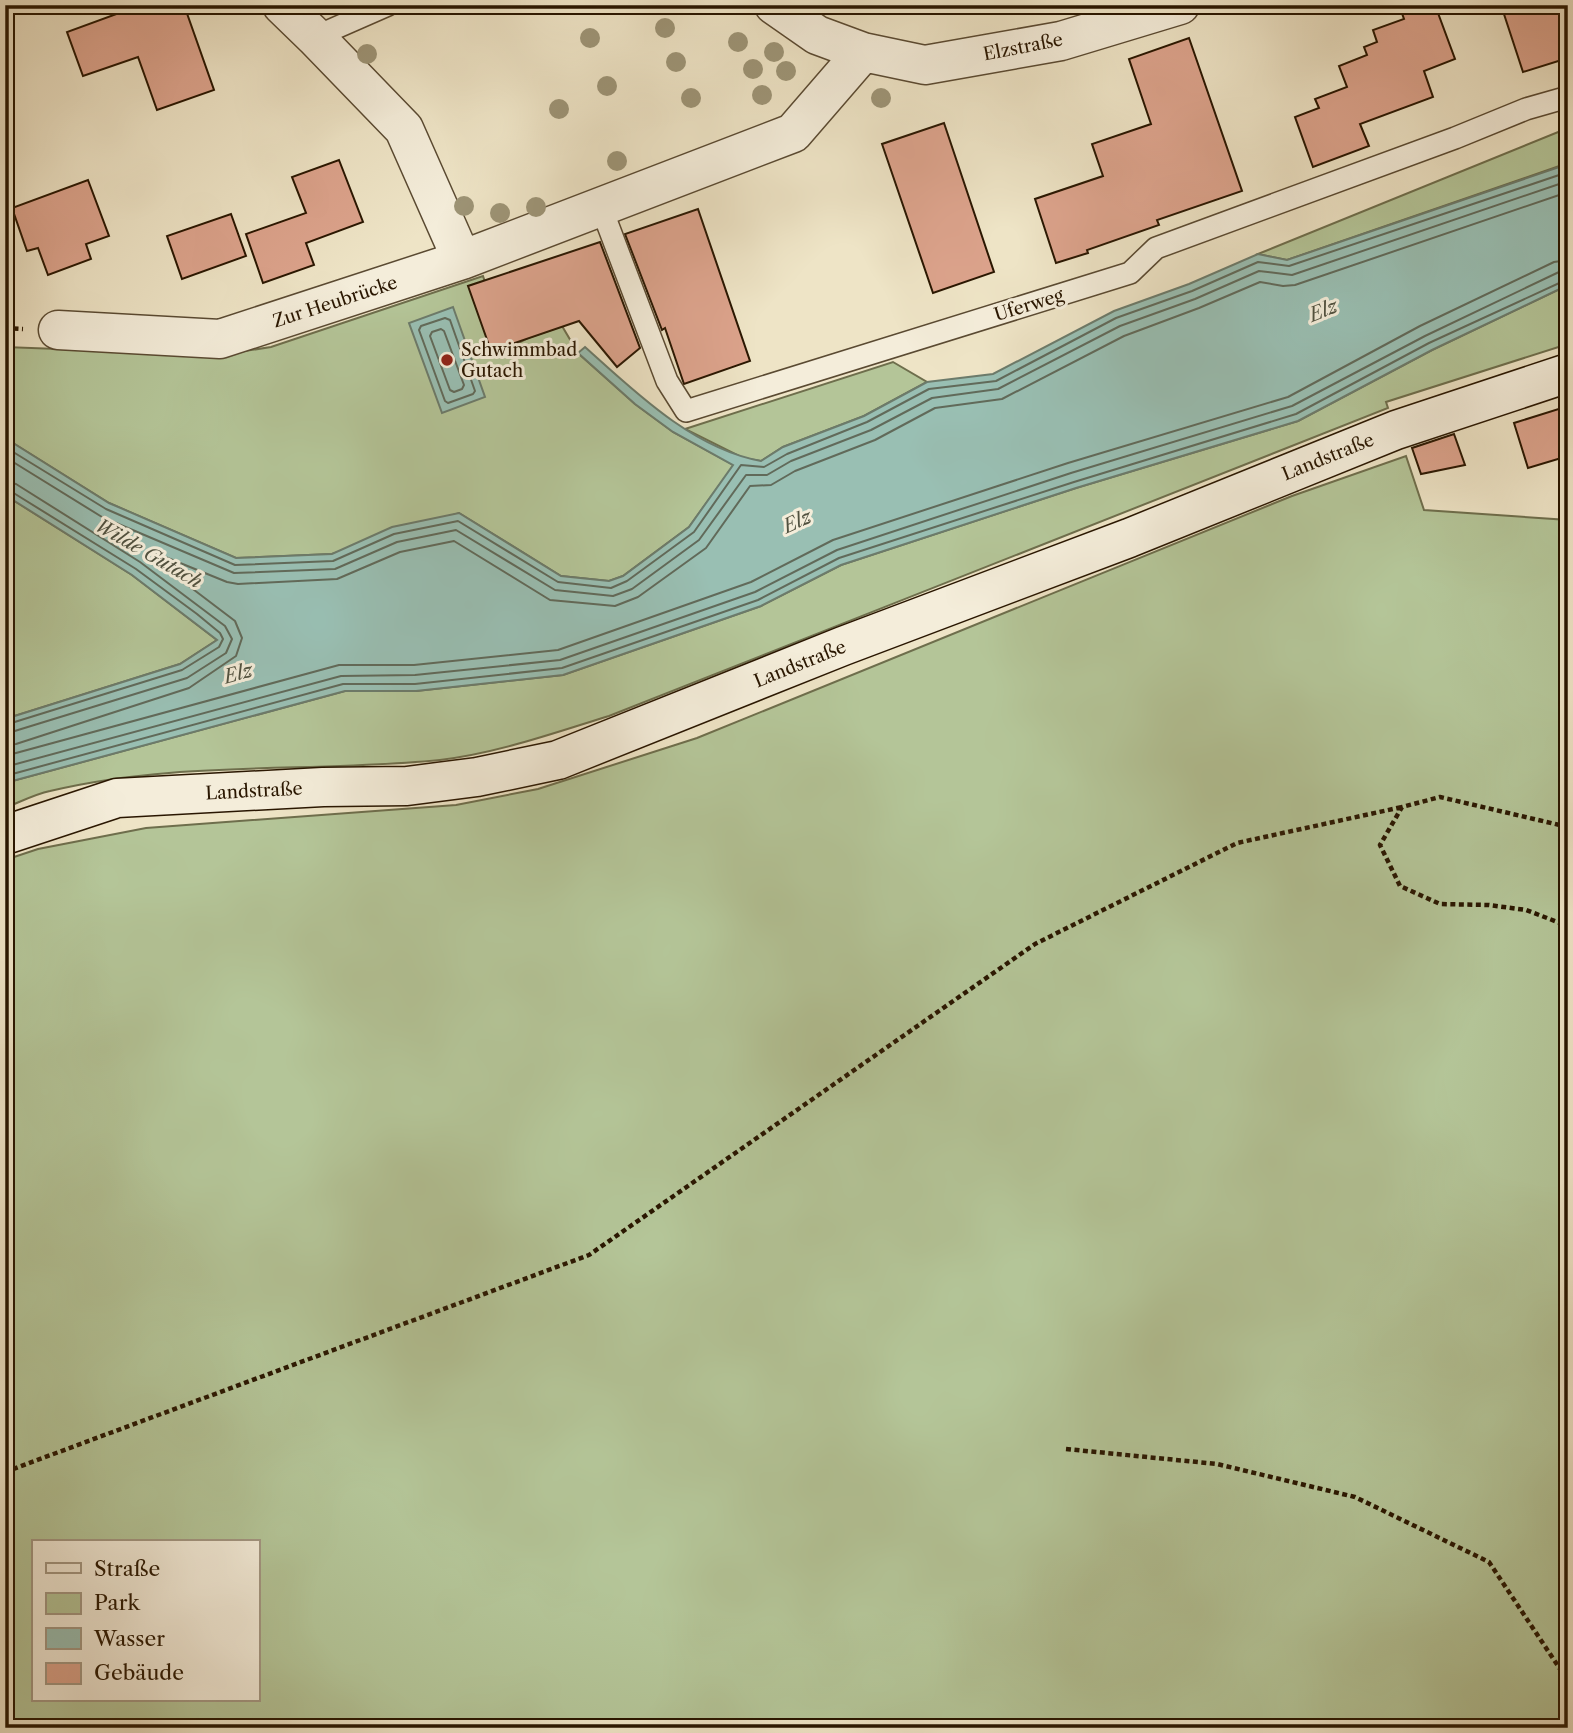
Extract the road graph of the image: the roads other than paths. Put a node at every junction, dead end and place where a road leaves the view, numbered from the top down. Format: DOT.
graph roads {
  1 [pos="282,5"];
  2 [pos="388,5"];
  3 [pos="774,5"];
  4 [pos="1180,5"];
  5 [pos="316,37"];
  6 [pos="863,52"];
  7 [pos="1568,97"];
  8 [pos="601,207"];
  9 [pos="462,260"];
  10 [pos="58,330"];
  11 [pos="1568,373"];
  12 [pos="5,835"];
  1 -- 5 [label="street"];
  2 -- 5 [label="lane"];
  3 -- 6 [label="street, Elzstraße"];
  4 -- 6 [label="street, Elzstraße"];
  5 -- 9 [label="street"];
  6 -- 8 [label="street"];
  7 -- 8 [label="lane, Uferweg"];
  8 -- 9 [label="street, Zur Heubrücke"];
  9 -- 10 [label="street, Zur Heubrücke"];
  11 -- 12 [label="street, Landstraße"];
}
